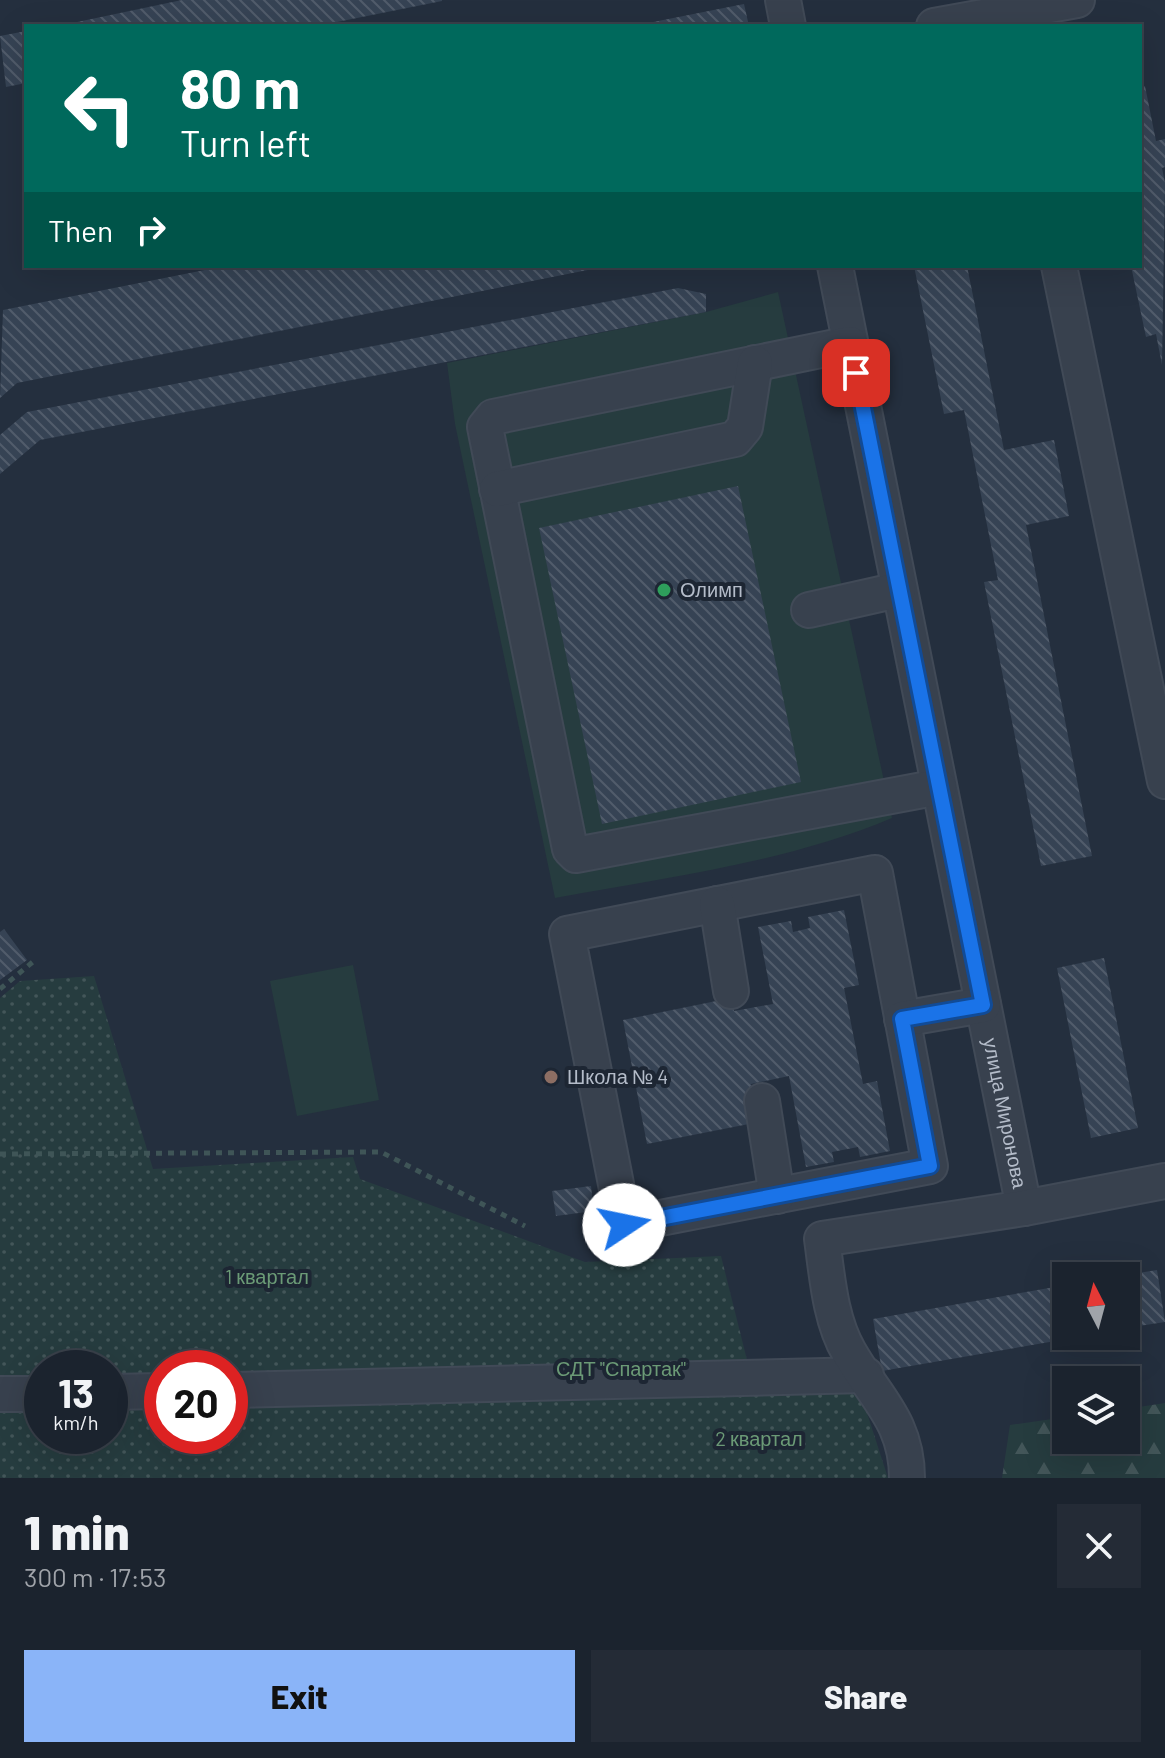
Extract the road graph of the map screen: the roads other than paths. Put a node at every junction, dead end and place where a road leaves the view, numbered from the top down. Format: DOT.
graph roads {
  1 [pos="783,0"];
  2 [pos="1077,0"];
  3 [pos="944,16"];
  4 [pos="1009,19"];
  5 [pos="788,24"];
  6 [pos="835,268"];
  7 [pos="1059,268"];
  8 [pos="850,344"];
  9 [pos="755,363"];
  10 [pos="497,489"];
  11 [pos="898,590"];
  12 [pos="809,610"];
  13 [pos="1165,781"];
  14 [pos="939,787"];
  15 [pos="717,904"];
  16 [pos="731,991"];
  17 [pos="983,1005"];
  18 [pos="902,1019"];
  19 [pos="762,1101"];
  20 [pos="1165,1181"];
  21 [pos="777,1196"];
  22 [pos="1024,1208"];
  23 [pos="866,1375"];
  24 [pos="248,1390"];
  25 [pos="0,1394"];
  26 [pos="24,1394"];
  27 [pos="907,1468"];
  1 -- 5 [label="street"];
  2 -- 4 [label="street"];
  3 -- 4 [label="street"];
  6 -- 8 [label="street, улица Миронова"];
  7 -- 13 [label="street"];
  8 -- 9 [label="street"];
  8 -- 11 [label="street, улица Миронова"];
  9 -- 10 [label="street"];
  9 -- 10 [label="street"];
  10 -- 14 [label="street"];
  11 -- 12 [label="street"];
  11 -- 14 [label="street, улица Миронова"];
  14 -- 17 [label="street, улица Миронова"];
  15 -- 16 [label="street"];
  15 -- 18 [label="street"];
  15 -- 21 [label="street"];
  17 -- 18 [label="street"];
  17 -- 22 [label="street, улица Миронова"];
  18 -- 21 [label="street"];
  19 -- 21 [label="street"];
  20 -- 22 [label="street"];
  22 -- 23 [label="street"];
  23 -- 24 [label="street"];
  23 -- 27 [label="street"];
  25 -- 26 [label="street"];
}
